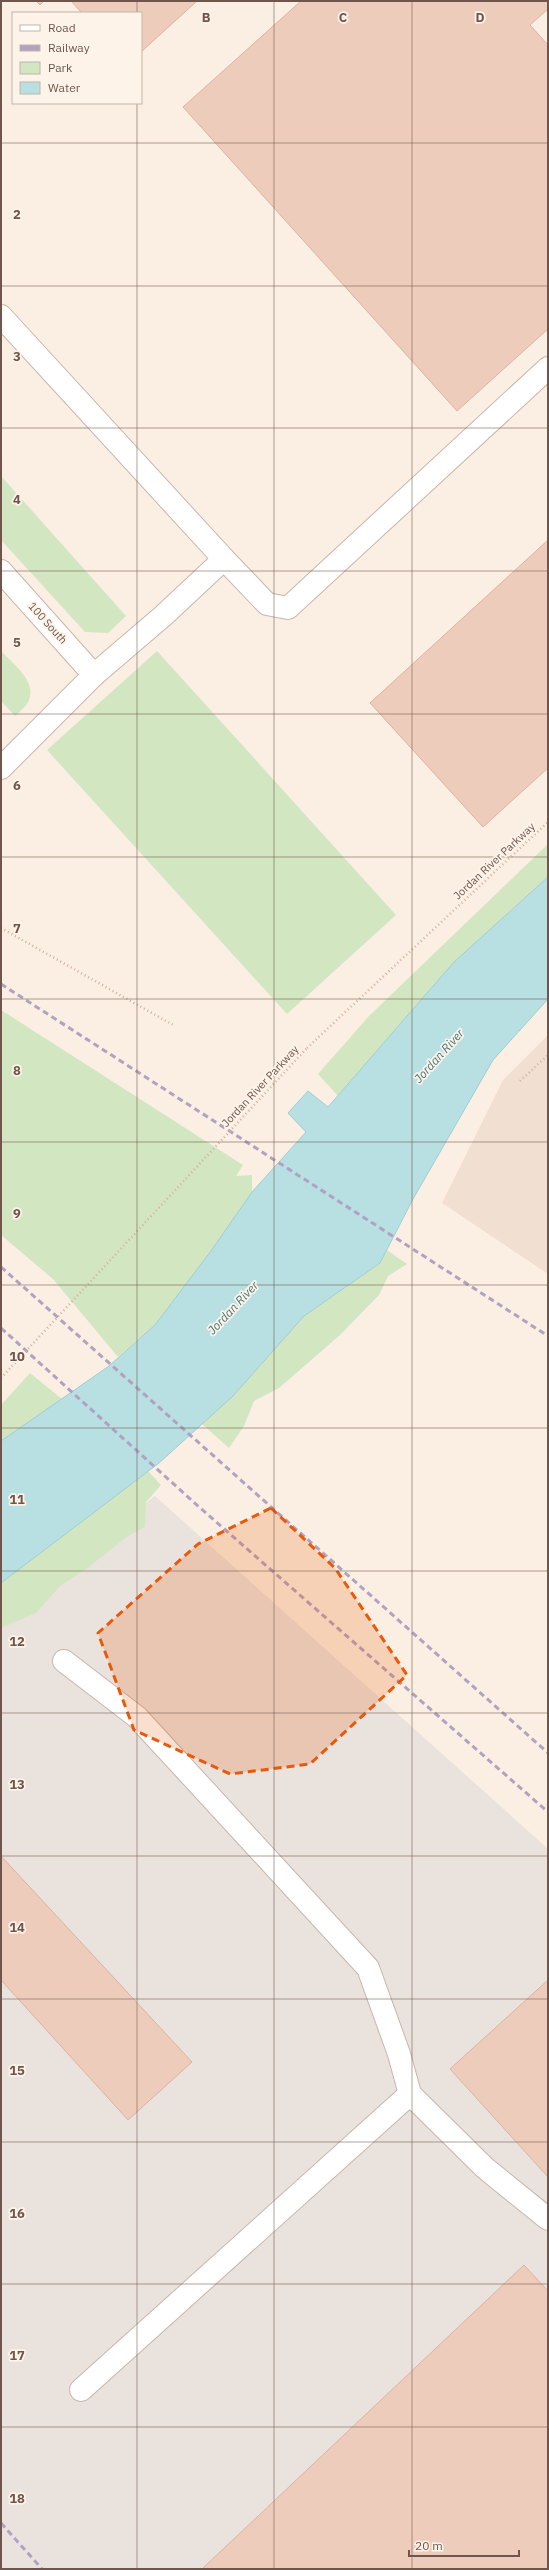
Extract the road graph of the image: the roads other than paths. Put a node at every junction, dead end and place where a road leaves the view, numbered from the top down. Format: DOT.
graph roads {
  1 [pos="1,316"];
  2 [pos="548,368"];
  3 [pos="224,559"];
  4 [pos="1,571"];
  5 [pos="94,675"];
  6 [pos="1,768"];
  7 [pos="64,1661"];
  8 [pos="410,2094"];
  9 [pos="548,2219"];
  10 [pos="81,2390"];
  1 -- 3 [label="street"];
  2 -- 3 [label="street"];
  3 -- 5 [label="street"];
  4 -- 5 [label="street, 100 South"];
  5 -- 6 [label="street"];
  7 -- 8 [label="street"];
  8 -- 9 [label="street"];
  8 -- 10 [label="street"];
}
